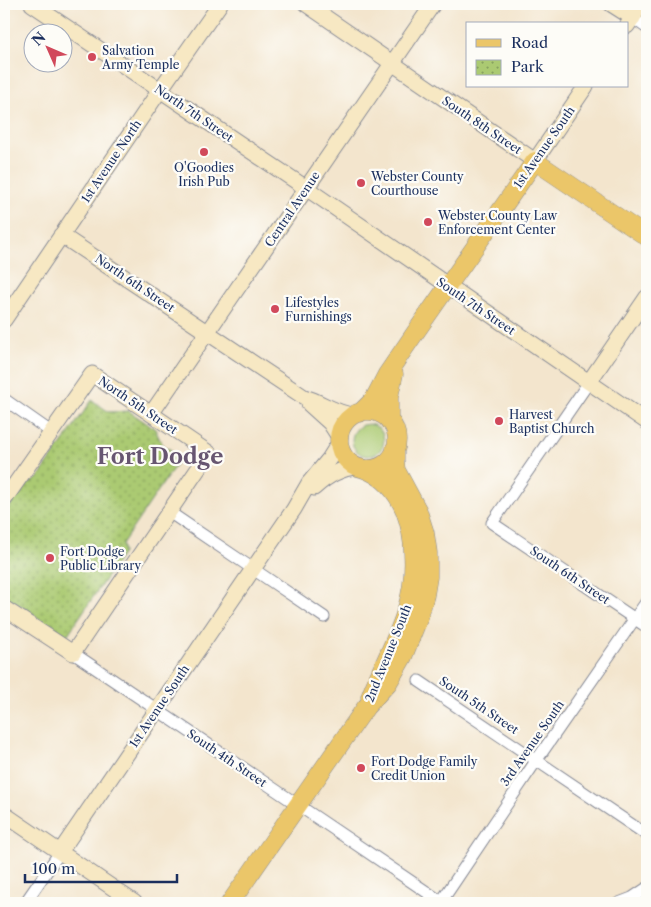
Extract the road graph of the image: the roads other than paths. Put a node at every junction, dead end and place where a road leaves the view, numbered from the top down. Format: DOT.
graph roads {
  1 [pos="32,4"];
  2 [pos="220,4"];
  3 [pos="306,4"];
  4 [pos="433,4"];
  5 [pos="611,4"];
  6 [pos="642,4"];
  7 [pos="630,22"];
  8 [pos="647,28"];
  9 [pos="392,63"];
  10 [pos="585,88"];
  11 [pos="160,90"];
  12 [pos="535,161"];
  13 [pos="306,188"];
  14 [pos="61,235"];
  15 [pos="647,237"];
  16 [pos="447,286"];
  17 [pos="647,298"];
  18 [pos="4,320"];
  19 [pos="208,332"];
  20 [pos="399,357"];
  21 [pos="589,382"];
  22 [pos="304,396"];
  23 [pos="4,399"];
  24 [pos="151,414"];
  25 [pos="357,414"];
  26 [pos="389,421"];
  27 [pos="647,422"];
  28 [pos="51,432"];
  29 [pos="339,440"];
  30 [pos="396,448"];
  31 [pos="361,468"];
  32 [pos="4,500"];
  33 [pos="294,509"];
  34 [pos="168,512"];
  35 [pos="252,570"];
  36 [pos="647,601"];
  37 [pos="6,615"];
  38 [pos="324,617"];
  39 [pos="635,619"];
  40 [pos="647,627"];
  41 [pos="73,653"];
  42 [pos="419,681"];
  43 [pos="366,707"];
  44 [pos="157,710"];
  45 [pos="536,761"];
  46 [pos="298,806"];
  47 [pos="4,814"];
  48 [pos="647,835"];
  49 [pos="60,852"];
  50 [pos="647,888"];
  51 [pos="25,903"];
  52 [pos="135,903"];
  53 [pos="230,903"];
  54 [pos="442,903"];
  55 [pos="619,903"];
  1 -- 11 [label="main road, North 7th Street"];
  2 -- 11 [label="main road, 1st Avenue North"];
  3 -- 9 [label="main road, South 8th Street"];
  4 -- 9 [label="main road, Central Avenue"];
  5 -- 7 [label="main road"];
  6 -- 7 [label="main road"];
  7 -- 8 [label="street"];
  9 -- 12 [label="main road, South 8th Street"];
  9 -- 13 [label="main road, Central Avenue"];
  10 -- 12 [label="main road, 1st Avenue South"];
  11 -- 13 [label="main road, North 7th Street"];
  11 -- 14 [label="main road, 1st Avenue North"];
  12 -- 15 [label="main road, South 8th Street"];
  12 -- 16 [label="main road, 1st Avenue South"];
  13 -- 16 [label="main road, South 7th Street"];
  13 -- 19 [label="main road, Central Avenue"];
  14 -- 18 [label="main road, 1st Avenue North"];
  14 -- 19 [label="main road, North 6th Street"];
  16 -- 20 [label="main road, 1st Avenue South"];
  16 -- 21 [label="main road, South 7th Street"];
  17 -- 21 [label="main road"];
  19 -- 22 [label="main road"];
  19 -- 24 [label="main road, Central Avenue"];
  20 -- 25 [label="main road, 1st Avenue South"];
  20 -- 26 [label="main road, 1st Avenue South"];
  21 -- 27 [label="main road, South 7th Street"];
  21 -- 39 [label="street, South 6th Street"];
  22 -- 25 [label="main road"];
  22 -- 29 [label="main road"];
  23 -- 28 [label="street"];
  24 -- 28 [label="main road, North 5th Street"];
  24 -- 34 [label="main road, North 5th Street"];
  25 -- 26 [label="main road"];
  25 -- 29 [label="main road, 1st Avenue South"];
  26 -- 30 [label="main road, 1st Avenue South"];
  28 -- 32 [label="main road"];
  29 -- 31 [label="main road"];
  29 -- 33 [label="main road, 1st Avenue South"];
  30 -- 31 [label="main road, 1st Avenue South"];
  30 -- 43 [label="main road, 2nd Avenue South"];
  31 -- 33 [label="main road, 1st Avenue South"];
  31 -- 43 [label="main road, 2nd Avenue South"];
  33 -- 35 [label="main road, 1st Avenue South"];
  34 -- 35 [label="street"];
  34 -- 41 [label="main road"];
  35 -- 38 [label="street"];
  35 -- 44 [label="main road, 1st Avenue South"];
  36 -- 39 [label="street, 3rd Avenue South"];
  37 -- 41 [label="main road, South 4th Street"];
  39 -- 40 [label="street, South 6th Street"];
  39 -- 45 [label="street, 3rd Avenue South"];
  41 -- 44 [label="street, South 4th Street"];
  42 -- 45 [label="street, South 5th Street"];
  43 -- 46 [label="main road, 2nd Avenue South"];
  44 -- 46 [label="street, South 4th Street"];
  44 -- 49 [label="main road, 1st Avenue South"];
  45 -- 48 [label="street, South 5th Street"];
  45 -- 54 [label="street, 3rd Avenue South"];
  46 -- 53 [label="main road, 2nd Avenue South"];
  46 -- 54 [label="street, South 4th Street"];
  47 -- 49 [label="main road"];
  49 -- 51 [label="street, 1st Avenue South"];
  49 -- 52 [label="main road"];
  50 -- 55 [label="street"];
}
